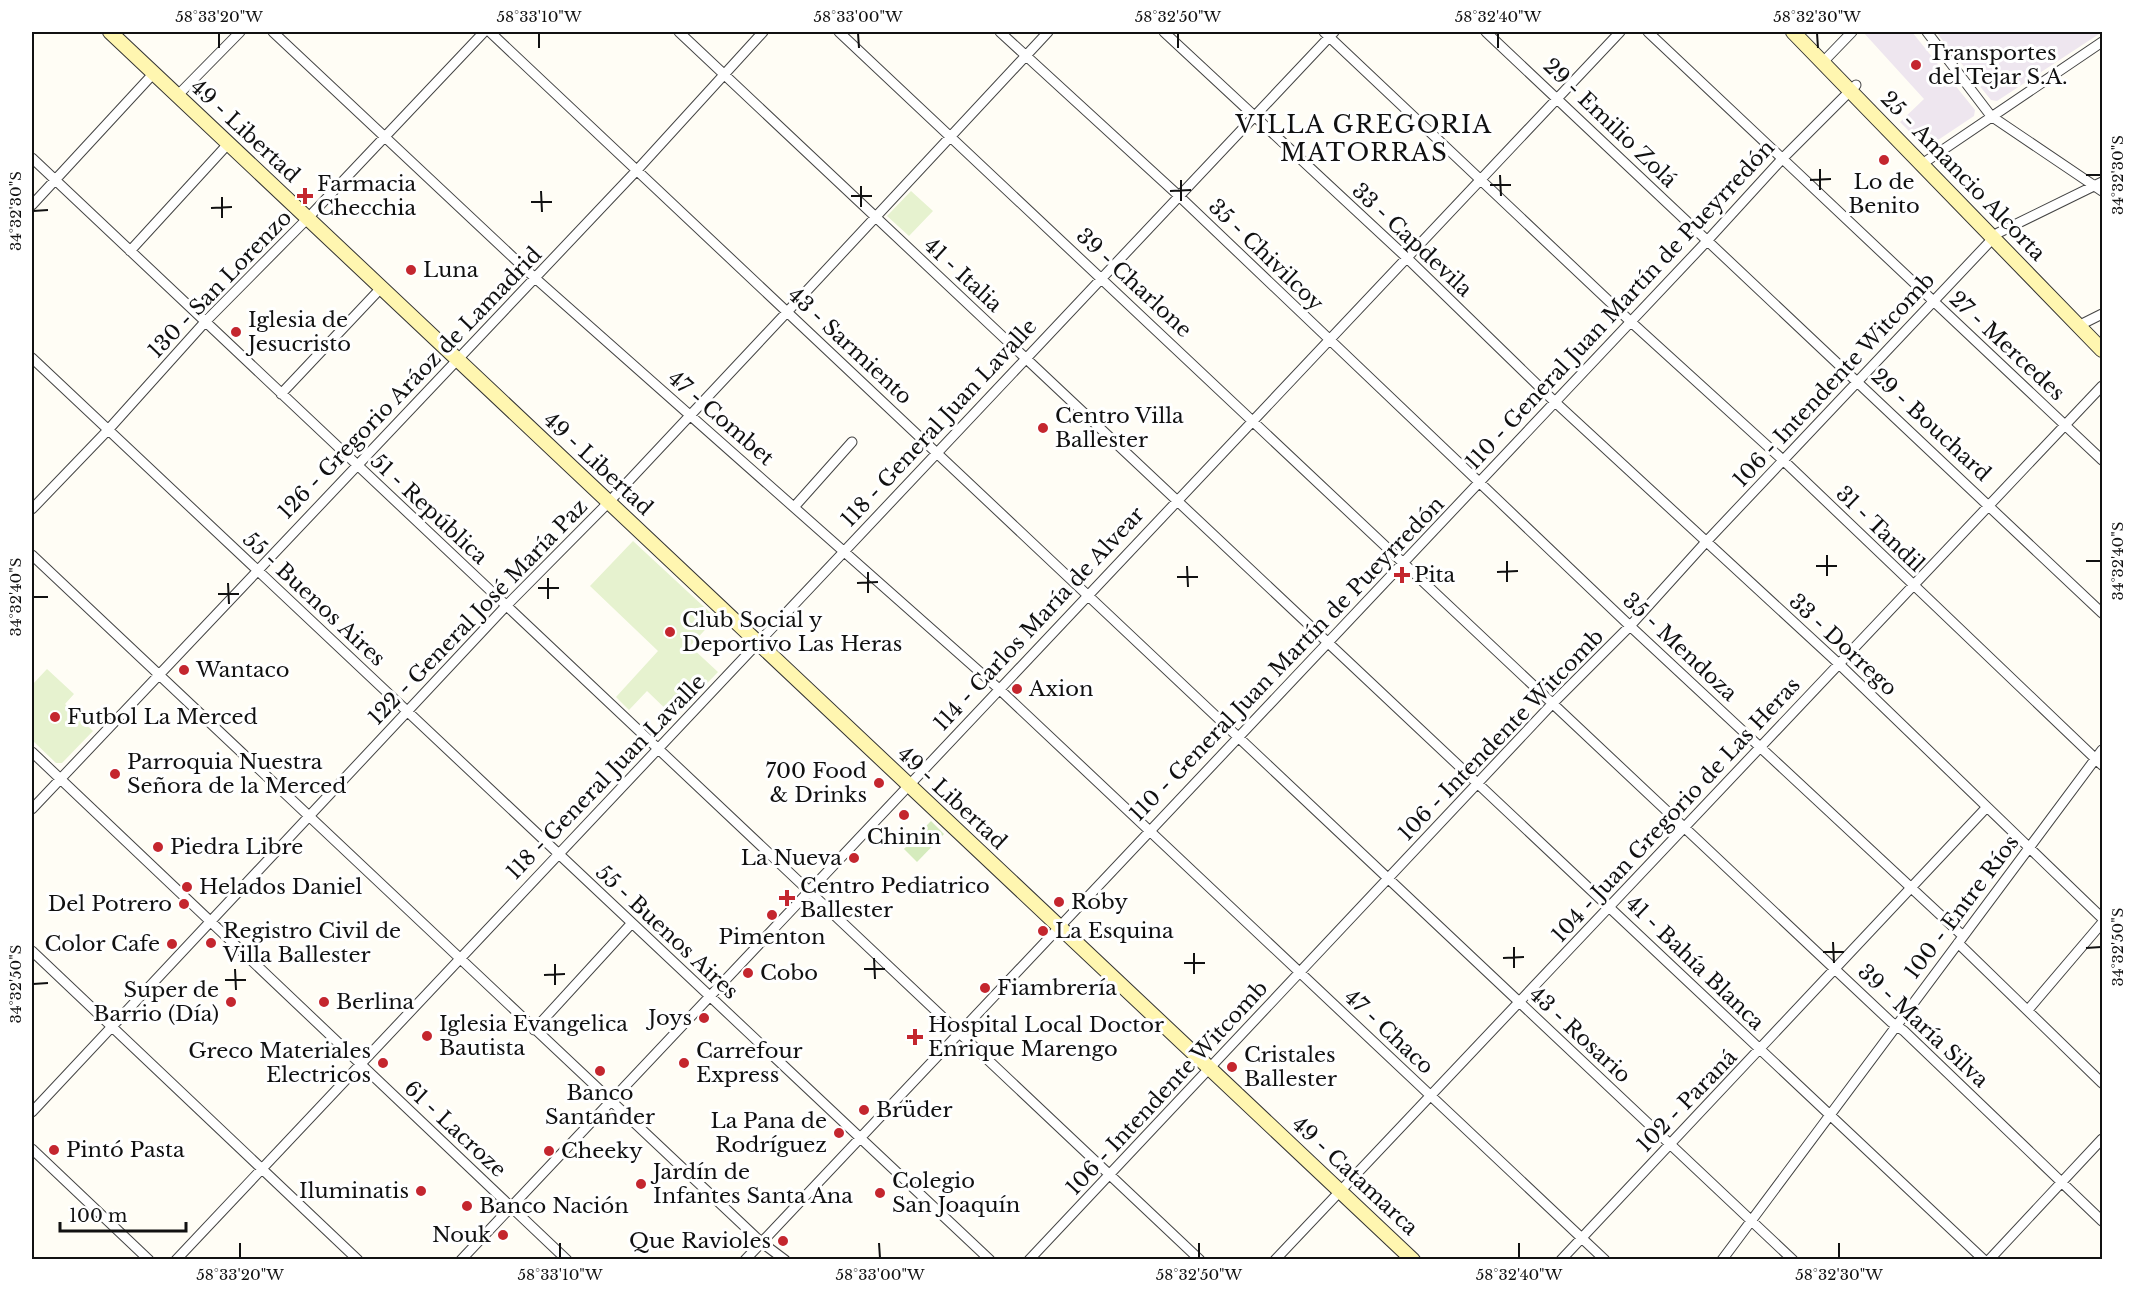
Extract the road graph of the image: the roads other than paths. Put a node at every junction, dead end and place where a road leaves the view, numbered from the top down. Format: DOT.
graph roads {
  1 [pos="110,32"];
  2 [pos="240,32"];
  3 [pos="273,32"];
  4 [pos="484,32"];
  5 [pos="489,32"];
  6 [pos="679,32"];
  7 [pos="763,32"];
  8 [pos="839,32"];
  9 [pos="1000,32"];
  10 [pos="1048,32"];
  11 [pos="1164,32"];
  12 [pos="1486,32"];
  13 [pos="1620,32"];
  14 [pos="1648,32"];
  15 [pos="1794,32"];
  16 [pos="1805,32"];
  17 [pos="1852,32"];
  18 [pos="1927,32"];
  19 [pos="1329,33"];
  20 [pos="2103,42"];
  21 [pos="1025,55"];
  22 [pos="1826,59"];
  23 [pos="153,74"];
  24 [pos="724,75"];
  25 [pos="1852,87"];
  26 [pos="177,96"];
  27 [pos="1557,97"];
  28 [pos="1254,116"];
  29 [pos="1991,116"];
  30 [pos="384,137"];
  31 [pos="951,137"];
  32 [pos="228,144"];
  33 [pos="32,159"];
  34 [pos="1782,159"];
  35 [pos="1924,162"];
  36 [pos="638,170"];
  37 [pos="1479,178"];
  38 [pos="54,180"];
  39 [pos="2100,186"];
  40 [pos="1179,196"];
  41 [pos="32,205"];
  42 [pos="875,217"];
  43 [pos="307,219"];
  44 [pos="1996,236"];
  45 [pos="1707,241"];
  46 [pos="130,251"];
  47 [pos="1406,257"];
  48 [pos="1102,278"];
  49 [pos="535,279"];
  50 [pos="381,288"];
  51 [pos="1932,301"];
  52 [pos="788,311"];
  53 [pos="2103,314"];
  54 [pos="1630,321"];
  55 [pos="205,322"];
  56 [pos="2082,324"];
  57 [pos="1328,340"];
  58 [pos="2103,340"];
  59 [pos="2103,350"];
  60 [pos="32,358"];
  61 [pos="456,359"];
  62 [pos="1025,359"];
  63 [pos="1857,381"];
  64 [pos="2103,386"];
  65 [pos="281,394"];
  66 [pos="1555,402"];
  67 [pos="690,415"];
  68 [pos="1253,420"];
  69 [pos="2065,426"];
  70 [pos="108,430"];
  71 [pos="852,442"];
  72 [pos="937,452"];
  73 [pos="2103,460"];
  74 [pos="1784,461"];
  75 [pos="356,465"];
  76 [pos="1480,482"];
  77 [pos="1176,500"];
  78 [pos="608,502"];
  79 [pos="1989,505"];
  80 [pos="795,506"];
  81 [pos="32,509"];
  82 [pos="1705,543"];
  83 [pos="845,550"];
  84 [pos="32,555"];
  85 [pos="1404,562"];
  86 [pos="256,569"];
  87 [pos="1913,586"];
  88 [pos="1087,594"];
  89 [pos="506,606"];
  90 [pos="2103,612"];
  91 [pos="1630,626"];
  92 [pos="1328,642"];
  93 [pos="757,643"];
  94 [pos="1839,664"];
  95 [pos="158,675"];
  96 [pos="998,688"];
  97 [pos="1553,703"];
  98 [pos="407,712"];
  99 [pos="1238,736"];
  100 [pos="1761,746"];
  101 [pos="658,749"];
  102 [pos="2103,750"];
  103 [pos="32,752"];
  104 [pos="2099,762"];
  105 [pos="60,778"];
  106 [pos="1479,784"];
  107 [pos="907,785"];
  108 [pos="1986,808"];
  109 [pos="32,809"];
  110 [pos="309,816"];
  111 [pos="1685,826"];
  112 [pos="1150,829"];
  113 [pos="2029,848"];
  114 [pos="557,853"];
  115 [pos="1389,878"];
  116 [pos="1911,888"];
  117 [pos="808,890"];
  118 [pos="1609,906"];
  119 [pos="2103,921"];
  120 [pos="211,922"];
  121 [pos="631,924"];
  122 [pos="1058,927"];
  123 [pos="1960,939"];
  124 [pos="32,951"];
  125 [pos="459,958"];
  126 [pos="1835,969"];
  127 [pos="1300,974"];
  128 [pos="709,996"];
  129 [pos="1519,1002"];
  130 [pos="2028,1010"];
  131 [pos="1896,1025"];
  132 [pos="112,1026"];
  133 [pos="534,1030"];
  134 [pos="959,1032"];
  135 [pos="1761,1050"];
  136 [pos="360,1063"];
  137 [pos="1210,1069"];
  138 [pos="2103,1083"];
  139 [pos="1430,1096"];
  140 [pos="610,1101"];
  141 [pos="32,1112"];
  142 [pos="1829,1115"];
  143 [pos="860,1137"];
  144 [pos="2103,1139"];
  145 [pos="1671,1145"];
  146 [pos="32,1149"];
  147 [pos="261,1168"];
  148 [pos="1111,1173"];
  149 [pos="2063,1181"];
  150 [pos="1340,1191"];
  151 [pos="511,1206"];
  152 [pos="1751,1220"];
  153 [pos="2103,1221"];
  154 [pos="1582,1237"];
  155 [pos="761,1242"];
  156 [pos="148,1260"];
  157 [pos="176,1260"];
  158 [pos="358,1260"];
  159 [pos="461,1260"];
  160 [pos="567,1260"];
  161 [pos="745,1260"];
  162 [pos="785,1260"];
  163 [pos="990,1260"];
  164 [pos="1029,1260"];
  165 [pos="1200,1260"];
  166 [pos="1275,1260"];
  167 [pos="1413,1260"];
  168 [pos="1561,1260"];
  169 [pos="1605,1260"];
  170 [pos="1722,1260"];
  171 [pos="1794,1260"];
  172 [pos="1987,1260"];
  1 -- 23 [label="street, 49 - Libertad"];
  2 -- 26 [label="street"];
  3 -- 30 [label="street, 47 - Combet"];
  4 -- 30 [label="street, 130 - San Lorenzo"];
  5 -- 36 [label="street, 43 - Sarmiento"];
  6 -- 24 [label="street, 41 - Italia"];
  7 -- 24 [label="street, 126 - Gregorio Aráoz de Lamadrid"];
  8 -- 31 [label="street, 39 - Charlone"];
  9 -- 21 [label="street, 35 - Chivilcoy"];
  10 -- 21 [label="street, 122 - General José María Paz"];
  11 -- 28 [label="street, 33 - Capdevila"];
  12 -- 27 [label="street, 29 - Emilio Zolá"];
  13 -- 27 [label="street, 114 - Carlos María de Alvear"];
  14 -- 34 [label="street, 27 - Mercedes"];
  15 -- 22 [label="street"];
  16 -- 22 [label="street"];
  17 -- 22 [label="street"];
  18 -- 29 [label="street"];
  19 -- 28 [label="street, 118 - General Juan Lavalle"];
  19 -- 37 [label="street, 31 - Tandil"];
  20 -- 29 [label="street"];
  21 -- 31 [label="street, 122 - General José María Paz"];
  21 -- 40 [label="street, 35 - Chivilcoy"];
  22 -- 25 [label="street"];
  23 -- 26 [label="street, 49 - Libertad"];
  23 -- 38 [label="street"];
  24 -- 36 [label="street, 126 - Gregorio Aráoz de Lamadrid"];
  24 -- 42 [label="street, 41 - Italia"];
  25 -- 34 [label="street, 110 - General Juan Martín de Pueyrredón"];
  25 -- 35 [label="street"];
  26 -- 32 [label="street, 49 - Libertad"];
  27 -- 37 [label="street, 114 - Carlos María de Alvear"];
  27 -- 45 [label="street, 29 - Emilio Zolá"];
  28 -- 40 [label="street, 118 - General Juan Lavalle"];
  28 -- 47 [label="street, 33 - Capdevila"];
  29 -- 35 [label="street"];
  29 -- 39 [label="street"];
  30 -- 43 [label="street, 130 - San Lorenzo"];
  30 -- 49 [label="street, 47 - Combet"];
  31 -- 42 [label="street, 122 - General José María Paz"];
  31 -- 48 [label="street, 39 - Charlone"];
  32 -- 43 [label="street, 49 - Libertad"];
  32 -- 46 [label="street"];
  33 -- 38 [label="street, 51 - República"];
  34 -- 45 [label="street, 110 - General Juan Martín de Pueyrredón"];
  34 -- 51 [label="street, 27 - Mercedes"];
  35 -- 44 [label="street"];
  36 -- 49 [label="street, 126 - Gregorio Aráoz de Lamadrid"];
  36 -- 52 [label="street, 43 - Sarmiento"];
  37 -- 47 [label="street, 114 - Carlos María de Alvear"];
  37 -- 54 [label="street, 31 - Tandil"];
  38 -- 41 [label="street"];
  38 -- 46 [label="street, 51 - República"];
  39 -- 44 [label="street, 106 - Intendente Witcomb"];
  40 -- 48 [label="street, 118 - General Juan Lavalle"];
  40 -- 57 [label="street, 35 - Chivilcoy"];
  42 -- 52 [label="street, 122 - General José María Paz"];
  42 -- 62 [label="street, 41 - Italia"];
  43 -- 50 [label="street, 49 - Libertad"];
  43 -- 55 [label="street, 130 - San Lorenzo"];
  44 -- 51 [label="street, 106 - Intendente Witcomb"];
  44 -- 56 [label="street"];
  45 -- 54 [label="street, 110 - General Juan Martín de Pueyrredón"];
  45 -- 63 [label="street, 29 - Bouchard"];
  46 -- 55 [label="street, 51 - República"];
  47 -- 57 [label="street, 114 - Carlos María de Alvear"];
  47 -- 66 [label="street, 33 - Capdevila"];
  48 -- 62 [label="street, 118 - General Juan Lavalle"];
  48 -- 68 [label="street, 39 - Charlone"];
  49 -- 61 [label="street, 126 - Gregorio Aráoz de Lamadrid"];
  49 -- 67 [label="street, 47 - Combet"];
  50 -- 61 [label="street, 49 - Libertad"];
  50 -- 65 [label="street"];
  51 -- 63 [label="street, 106 - Intendente Witcomb"];
  51 -- 69 [label="street, 27 - Mercedes"];
  52 -- 67 [label="street, 122 - General José María Paz"];
  52 -- 72 [label="street, 43 - Sarmiento"];
  53 -- 56 [label="street"];
  54 -- 66 [label="street, 110 - General Juan Martín de Pueyrredón"];
  54 -- 74 [label="street, 31 - Tandil"];
  55 -- 65 [label="street, 51 - República"];
  55 -- 70 [label="street, 130 - San Lorenzo"];
  56 -- 58 [label="street"];
  56 -- 59 [label="street"];
  57 -- 68 [label="street, 114 - Carlos María de Alvear"];
  57 -- 76 [label="street, 35 - Chivilcoy"];
  60 -- 70 [label="street, 55 - Buenos Aires"];
  61 -- 75 [label="street, 126 - Gregorio Aráoz de Lamadrid"];
  61 -- 78 [label="street, 49 - Libertad"];
  62 -- 72 [label="street, 118 - General Juan Lavalle"];
  62 -- 77 [label="street, 41 - Italia"];
  63 -- 74 [label="street, 106 - Intendente Witcomb"];
  63 -- 79 [label="street, 29 - Bouchard"];
  64 -- 69 [label="street, 104 - Juan Gregorio de Las Heras"];
  65 -- 75 [label="street, 51 - República"];
  66 -- 76 [label="street, 110 - General Juan Martín de Pueyrredón"];
  66 -- 82 [label="street, 33 - Dorrego"];
  67 -- 78 [label="street, 122 - General José María Paz"];
  67 -- 80 [label="street, 47 - Combet"];
  68 -- 77 [label="street, 114 - Carlos María de Alvear"];
  68 -- 85 [label="street, 39 - Charlone"];
  69 -- 73 [label="street, 27 - Mercedes"];
  69 -- 79 [label="street, 104 - Juan Gregorio de Las Heras"];
  70 -- 81 [label="street, 130 - San Lorenzo"];
  70 -- 86 [label="street, 55 - Buenos Aires"];
  71 -- 80 [label="street"];
  72 -- 83 [label="street, 118 - General Juan Lavalle"];
  72 -- 88 [label="street, 43 - Sarmiento"];
  74 -- 82 [label="street, 106 - Intendente Witcomb"];
  74 -- 87 [label="street, 31 - Tandil"];
  75 -- 86 [label="street, 126 - Gregorio Aráoz de Lamadrid"];
  75 -- 89 [label="street, 51 - República"];
  76 -- 85 [label="street, 110 - General Juan Martín de Pueyrredón"];
  76 -- 91 [label="street, 35 - Mendoza"];
  77 -- 88 [label="street, 114 - Carlos María de Alvear"];
  77 -- 92 [label="street, 41 - Italia"];
  78 -- 89 [label="street, 122 - General José María Paz"];
  78 -- 93 [label="street, 49 - Libertad"];
  79 -- 87 [label="street, 104 - Juan Gregorio de Las Heras"];
  79 -- 90 [label="street, 29 - Bouchard"];
  80 -- 83 [label="street, 47 - Combet"];
  82 -- 91 [label="street, 106 - Intendente Witcomb"];
  82 -- 94 [label="street, 33 - Dorrego"];
  83 -- 93 [label="street, 118 - General Juan Lavalle"];
  83 -- 96 [label="street, 47 - Combet"];
  84 -- 95 [label="street"];
  85 -- 92 [label="street, 110 - General Juan Martín de Pueyrredón"];
  85 -- 97 [label="street, 39 - María Silva"];
  86 -- 95 [label="street, 126 - Gregorio Aráoz de Lamadrid"];
  86 -- 98 [label="street, 55 - Buenos Aires"];
  87 -- 94 [label="street, 104 - Juan Gregorio de Las Heras"];
  87 -- 104 [label="street, 31 - Tandil"];
  88 -- 96 [label="street, 114 - Carlos María de Alvear"];
  88 -- 99 [label="street, 43 - Sarmiento"];
  89 -- 98 [label="street, 122 - General José María Paz"];
  89 -- 101 [label="street, 51 - República"];
  91 -- 97 [label="street, 106 - Intendente Witcomb"];
  91 -- 100 [label="street, 35 - Mendoza"];
  92 -- 99 [label="street, 110 - General Juan Martín de Pueyrredón"];
  92 -- 106 [label="street, 41 - Bahía Blanca"];
  93 -- 101 [label="street, 118 - General Juan Lavalle"];
  93 -- 107 [label="street, 49 - Libertad"];
  94 -- 100 [label="street, 104 - Juan Gregorio de Las Heras"];
  94 -- 108 [label="street, 33 - Dorrego"];
  95 -- 105 [label="street, 126 - Gregorio Aráoz de Lamadrid"];
  95 -- 110 [label="street"];
  96 -- 107 [label="street, 114 - Carlos María de Alvear"];
  96 -- 112 [label="street, 47 - Combet"];
  97 -- 106 [label="street, 106 - Intendente Witcomb"];
  97 -- 111 [label="street, 39 - María Silva"];
  98 -- 110 [label="street, 122 - General José María Paz"];
  98 -- 114 [label="street, 55 - Buenos Aires"];
  99 -- 112 [label="street, 110 - General Juan Martín de Pueyrredón"];
  99 -- 115 [label="street, 43 - Rosario"];
  100 -- 111 [label="street, 104 - Juan Gregorio de Las Heras"];
  100 -- 116 [label="street, 35 - Mendoza"];
  101 -- 114 [label="street, 118 - General Juan Lavalle"];
  101 -- 117 [label="street, 51 - República"];
  102 -- 104 [label="street, 100 - Entre Ríos"];
  103 -- 105 [label="street, 61 - Lacroze"];
  104 -- 113 [label="street, 100 - Entre Ríos"];
  105 -- 109 [label="street, 126 - Gregorio Aráoz de Lamadrid"];
  105 -- 120 [label="street, 61 - Lacroze"];
  106 -- 115 [label="street, 106 - Intendente Witcomb"];
  106 -- 118 [label="street, 41 - Bahía Blanca"];
  107 -- 117 [label="street, 114 - Carlos María de Alvear"];
  107 -- 122 [label="street, 49 - Libertad"];
  108 -- 113 [label="street, 33 - Dorrego"];
  108 -- 116 [label="street, 102 - Paraná"];
  110 -- 120 [label="street, 122 - General José María Paz"];
  110 -- 125 [label="street"];
  111 -- 118 [label="street, 104 - Juan Gregorio de Las Heras"];
  111 -- 126 [label="street, 39 - María Silva"];
  112 -- 122 [label="street, 110 - General Juan Martín de Pueyrredón"];
  112 -- 127 [label="street, 47 - Chaco"];
  113 -- 119 [label="street, 33 - Dorrego"];
  113 -- 123 [label="street, 100 - Entre Ríos"];
  114 -- 121 [label="street, 55 - Buenos Aires"];
  114 -- 125 [label="street, 118 - General Juan Lavalle"];
  115 -- 127 [label="street, 106 - Intendente Witcomb"];
  115 -- 129 [label="street, 43 - Rosario"];
  116 -- 123 [label="street, 35 - Mendoza"];
  116 -- 126 [label="street, 102 - Paraná"];
  117 -- 128 [label="street, 114 - Carlos María de Alvear"];
  117 -- 134 [label="street, 51 - República"];
  118 -- 129 [label="street, 104 - Juan Gregorio de Las Heras"];
  118 -- 135 [label="street, 41 - Bahía Blanca"];
  119 -- 130 [label="street"];
  120 -- 132 [label="street, 122 - General José María Paz"];
  120 -- 136 [label="street, 61 - Lacroze"];
  121 -- 128 [label="street, 55 - Buenos Aires"];
  121 -- 133 [label="street"];
  122 -- 134 [label="street, 110 - General Juan Martín de Pueyrredón"];
  122 -- 137 [label="street, 49 - Catamarca"];
  123 -- 130 [label="street, 35 - Mendoza"];
  123 -- 131 [label="street, 100 - Entre Ríos"];
  124 -- 132 [label="street"];
  125 -- 133 [label="street"];
  125 -- 136 [label="street, 118 - General Juan Lavalle"];
  126 -- 131 [label="street, 39 - María Silva"];
  126 -- 135 [label="street, 102 - Paraná"];
  127 -- 137 [label="street, 106 - Intendente Witcomb"];
  127 -- 139 [label="street, 47 - Chaco"];
  128 -- 140 [label="street, 114 - Carlos María de Alvear"];
  128 -- 143 [label="street, 55 - Buenos Aires"];
  129 -- 139 [label="street, 104 - Juan Gregorio de Las Heras"];
  129 -- 145 [label="street, 43 - Rosario"];
  130 -- 138 [label="street, 35 - Mendoza"];
  131 -- 142 [label="street, 100 - Entre Ríos"];
  131 -- 149 [label="street, 39 - María Silva"];
  132 -- 141 [label="street, 122 - General José María Paz"];
  132 -- 147 [label="street"];
  133 -- 140 [label="street"];
  134 -- 143 [label="street, 110 - General Juan Martín de Pueyrredón"];
  134 -- 148 [label="street, 51 - República"];
  135 -- 142 [label="street, 41 - Bahía Blanca"];
  135 -- 145 [label="street, 102 - Paraná"];
  136 -- 147 [label="street, 118 - General Juan Lavalle"];
  136 -- 151 [label="street, 61 - Lacroze"];
  137 -- 148 [label="street, 106 - Intendente Witcomb"];
  137 -- 150 [label="street, 49 - Catamarca"];
  139 -- 150 [label="street, 104 - Juan Gregorio de Las Heras"];
  139 -- 154 [label="street, 47 - Chaco"];
  140 -- 151 [label="street, 114 - Carlos María de Alvear"];
  140 -- 155 [label="street"];
  142 -- 152 [label="street, 100 - Entre Ríos"];
  142 -- 172 [label="street, 41 - Bahía Blanca"];
  143 -- 155 [label="street, 110 - General Juan Martín de Pueyrredón"];
  143 -- 163 [label="street, 55 - Buenos Aires"];
  144 -- 149 [label="street"];
  145 -- 152 [label="street, 43 - Rosario"];
  145 -- 154 [label="street, 102 - Paraná"];
  146 -- 156 [label="street"];
  147 -- 157 [label="street, 118 - General Juan Lavalle"];
  147 -- 158 [label="street"];
  148 -- 164 [label="street, 106 - Intendente Witcomb"];
  148 -- 165 [label="street, 51 - República"];
  149 -- 153 [label="street, 39 - María Silva"];
  149 -- 172 [label="street"];
  150 -- 166 [label="street, 104 - Juan Gregorio de Las Heras"];
  150 -- 167 [label="street, 49 - Catamarca"];
  151 -- 159 [label="street, 114 - Carlos María de Alvear"];
  151 -- 160 [label="street, 61 - Lacroze"];
  152 -- 170 [label="street, 100 - Entre Ríos"];
  152 -- 171 [label="street, 43 - Rosario"];
  154 -- 168 [label="street, 102 - Paraná"];
  154 -- 169 [label="street, 47 - Chaco"];
  155 -- 161 [label="street, 110 - General Juan Martín de Pueyrredón"];
  155 -- 162 [label="street"];
}
